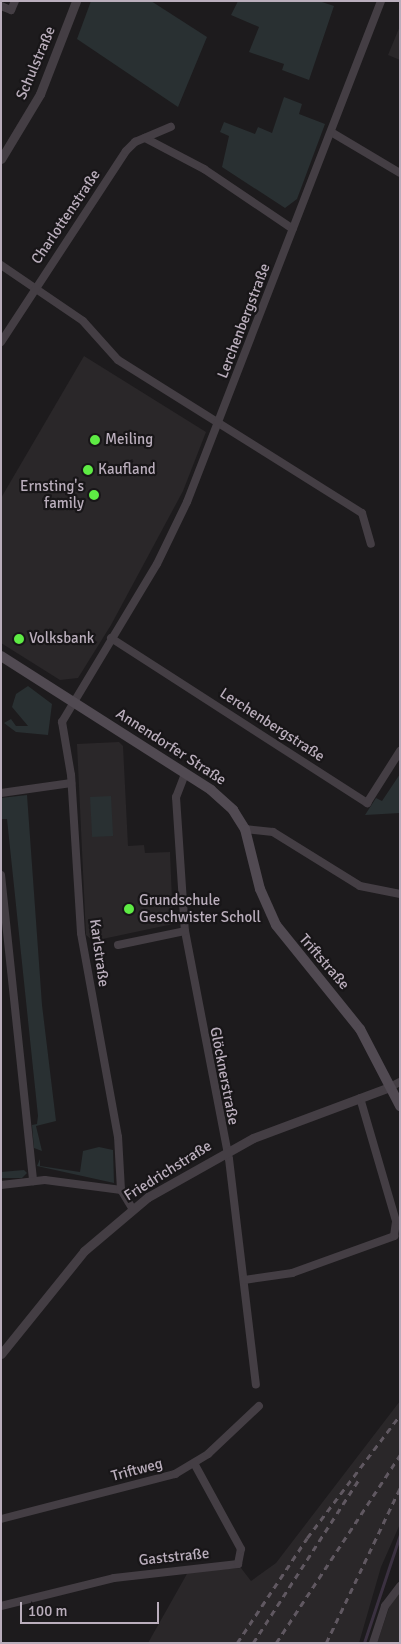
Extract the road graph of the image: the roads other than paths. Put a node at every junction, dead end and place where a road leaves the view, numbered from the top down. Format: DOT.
graph roads {
  1 [pos="15,1"];
  2 [pos="76,1"];
  3 [pos="381,1"];
  4 [pos="1,6"];
  5 [pos="171,128"];
  6 [pos="331,132"];
  7 [pos="145,138"];
  8 [pos="1,159"];
  9 [pos="400,173"];
  10 [pos="294,229"];
  11 [pos="1,265"];
  12 [pos="36,288"];
  13 [pos="1,342"];
  14 [pos="219,424"];
  15 [pos="371,544"];
  16 [pos="112,638"];
  17 [pos="1,656"];
  18 [pos="71,701"];
  19 [pos="400,751"];
  20 [pos="185,774"];
  21 [pos="72,783"];
  22 [pos="1,793"];
  23 [pos="244,829"];
  24 [pos="2,880"];
  25 [pos="400,894"];
  26 [pos="185,931"];
  27 [pos="118,945"];
  28 [pos="396,1084"];
  29 [pos="360,1098"];
  30 [pos="400,1106"];
  31 [pos="227,1150"];
  32 [pos="33,1181"];
  33 [pos="1,1185"];
  34 [pos="121,1190"];
  35 [pos="132,1208"];
  36 [pos="244,1280"];
  37 [pos="1,1354"];
  38 [pos="256,1384"];
  39 [pos="259,1406"];
  40 [pos="194,1463"];
  41 [pos="1,1519"];
  42 [pos="400,1586"];
  43 [pos="1,1606"];
  44 [pos="373,1643"];
  1 -- 4 [label="street"];
  2 -- 8 [label="street, Schulstraße"];
  3 -- 6 [label="street, Lerchenbergstraße"];
  5 -- 7 [label="street, Charlottenstraße"];
  6 -- 9 [label="street"];
  6 -- 10 [label="street, Lerchenbergstraße"];
  7 -- 10 [label="street"];
  7 -- 12 [label="street, Charlottenstraße"];
  10 -- 14 [label="street, Lerchenbergstraße"];
  11 -- 12 [label="street"];
  12 -- 13 [label="street, Charlottenstraße"];
  12 -- 14 [label="street"];
  14 -- 15 [label="street"];
  14 -- 16 [label="street, Lerchenbergstraße"];
  16 -- 18 [label="street, Lerchenbergstraße"];
  16 -- 19 [label="street, Lerchenbergstraße"];
  17 -- 18 [label="main road, Annendorfer Straße"];
  18 -- 20 [label="main road, Annendorfer Straße"];
  18 -- 21 [label="street, Karlstraße"];
  20 -- 23 [label="main road, Annendorfer Straße"];
  20 -- 26 [label="street, Glöcknerstraße"];
  21 -- 22 [label="street"];
  21 -- 34 [label="street, Karlstraße"];
  23 -- 25 [label="street"];
  23 -- 28 [label="main road, Triftstraße"];
  24 -- 32 [label="street"];
  26 -- 27 [label="street"];
  26 -- 31 [label="street, Glöcknerstraße"];
  28 -- 29 [label="street, Friedrichstraße"];
  28 -- 30 [label="main road, Triftstraße"];
  29 -- 31 [label="street, Friedrichstraße"];
  29 -- 36 [label="street"];
  31 -- 35 [label="street, Friedrichstraße"];
  31 -- 36 [label="street, Glöcknerstraße"];
  32 -- 33 [label="street"];
  32 -- 34 [label="street"];
  34 -- 35 [label="street, Karlstraße"];
  35 -- 37 [label="street, Friedrichstraße"];
  36 -- 38 [label="street, Glöcknerstraße"];
  39 -- 40 [label="street, Triftweg"];
  40 -- 41 [label="street, Triftweg"];
  40 -- 43 [label="street, Gaststraße"];
  42 -- 44 [label="street"];
}
